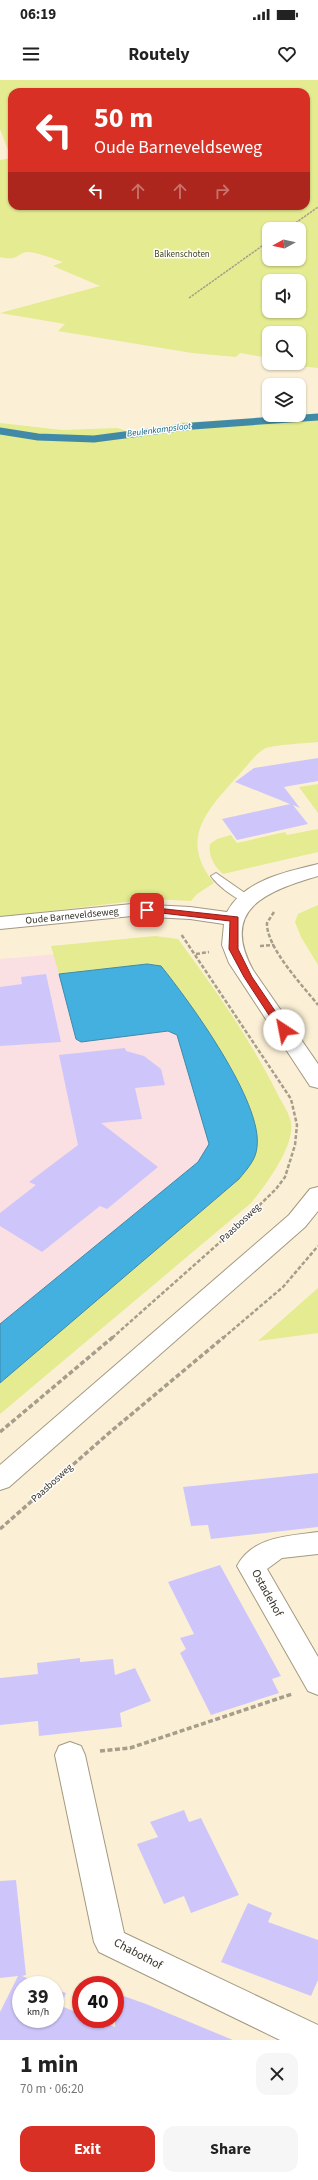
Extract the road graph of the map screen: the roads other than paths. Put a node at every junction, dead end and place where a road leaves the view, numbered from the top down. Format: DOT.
graph roads {
  1 [pos="318,870"];
  2 [pos="216,876"];
  3 [pos="248,900"];
  4 [pos="235,919"];
  5 [pos="0,923"];
  6 [pos="318,1081"];
  7 [pos="318,1195"];
  8 [pos="0,1480"];
  9 [pos="318,1543"];
  10 [pos="307,1688"];
  11 [pos="70,1755"];
  12 [pos="314,2040"];
  1 -- 3 [label="street"];
  2 -- 3 [label="lane"];
  3 -- 4 [label="street"];
  4 -- 5 [label="street, Oude Barneveldseweg"];
  4 -- 6 [label="street"];
  7 -- 8 [label="street"];
  9 -- 10 [label="street, Ostadehof"];
  11 -- 12 [label="street, Chabothof"];
}
